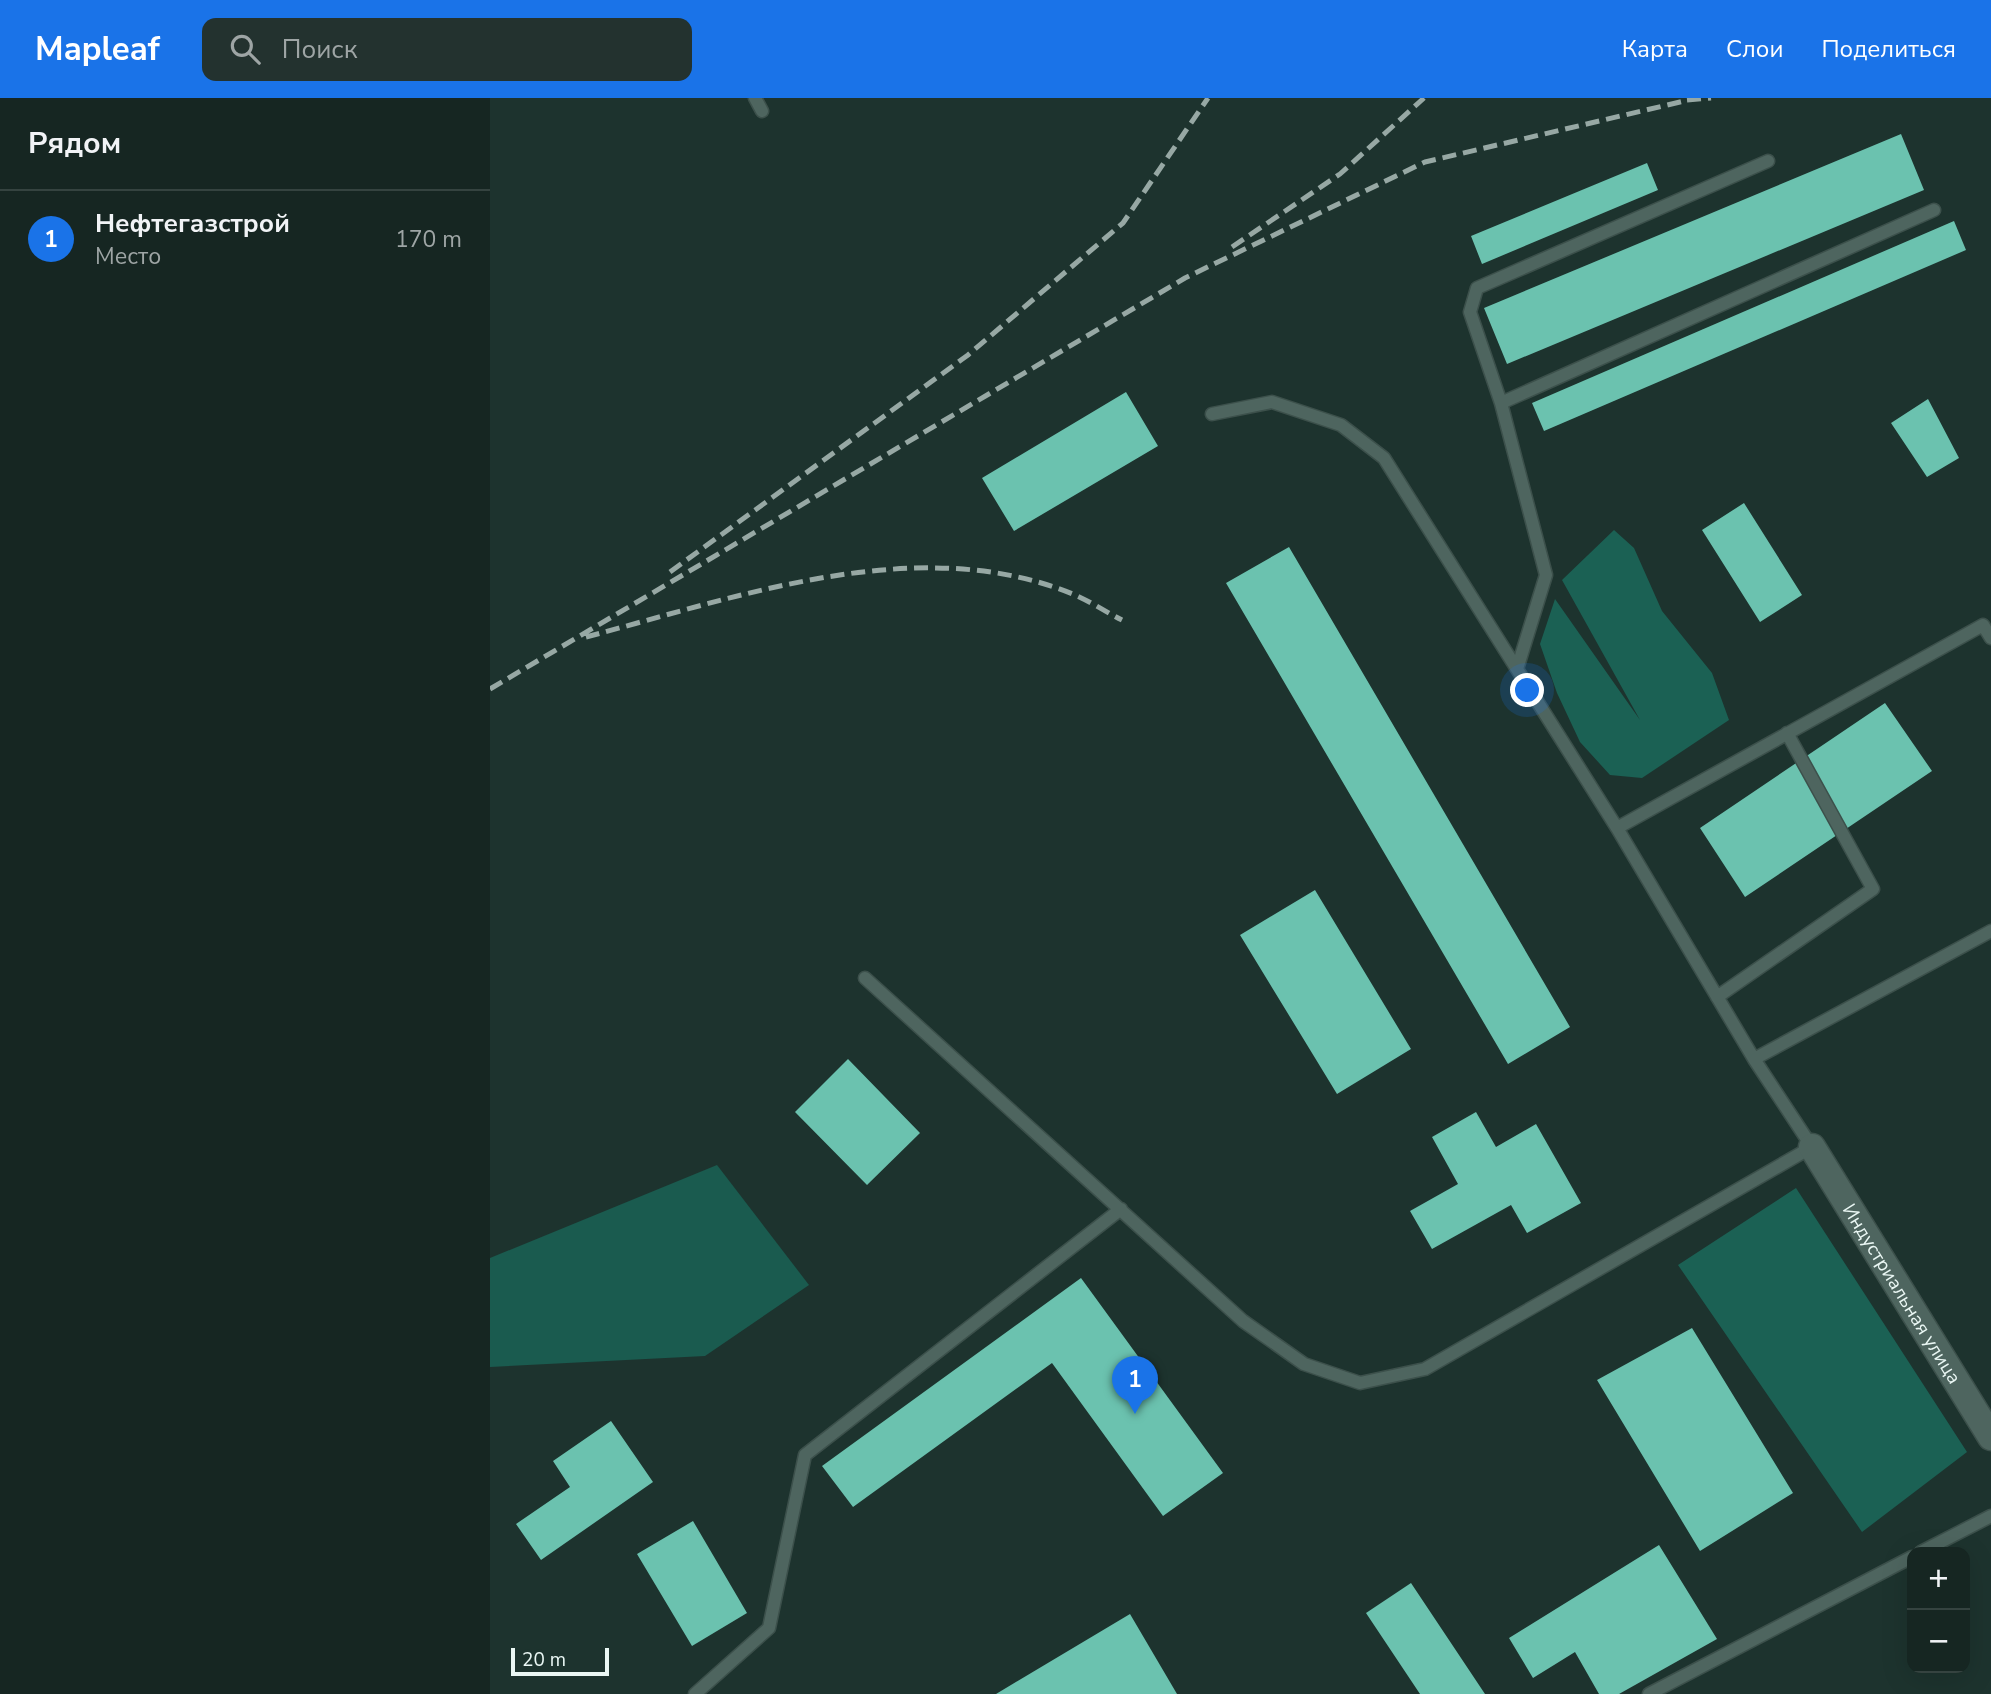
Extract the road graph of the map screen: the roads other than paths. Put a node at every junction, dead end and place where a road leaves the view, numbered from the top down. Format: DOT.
graph roads {
  1 [pos="755,98"];
  2 [pos="762,111"];
  3 [pos="1768,161"];
  4 [pos="1934,210"];
  5 [pos="1501,403"];
  6 [pos="1212,414"];
  7 [pos="1991,638"];
  8 [pos="1517,669"];
  9 [pos="1787,733"];
  10 [pos="1618,828"];
  11 [pos="1991,931"];
  12 [pos="865,978"];
  13 [pos="1717,997"];
  14 [pos="1754,1059"];
  15 [pos="1812,1147"];
  16 [pos="1121,1209"];
  17 [pos="1991,1437"];
  18 [pos="1991,1516"];
  19 [pos="1931,1547"];
  20 [pos="1907,1560"];
  21 [pos="695,1694"];
  22 [pos="1649,1694"];
  1 -- 2 [label="lane"];
  3 -- 5 [label="lane"];
  4 -- 5 [label="lane"];
  5 -- 8 [label="lane"];
  6 -- 8 [label="lane"];
  7 -- 9 [label="lane"];
  8 -- 10 [label="lane"];
  9 -- 10 [label="lane"];
  9 -- 13 [label="lane"];
  10 -- 13 [label="lane"];
  11 -- 14 [label="lane"];
  12 -- 16 [label="lane"];
  13 -- 14 [label="lane"];
  14 -- 15 [label="lane"];
  15 -- 16 [label="lane"];
  15 -- 17 [label="street, Индустриальная улица"];
  16 -- 21 [label="lane"];
  18 -- 19 [label="lane"];
  20 -- 22 [label="lane"];
}
